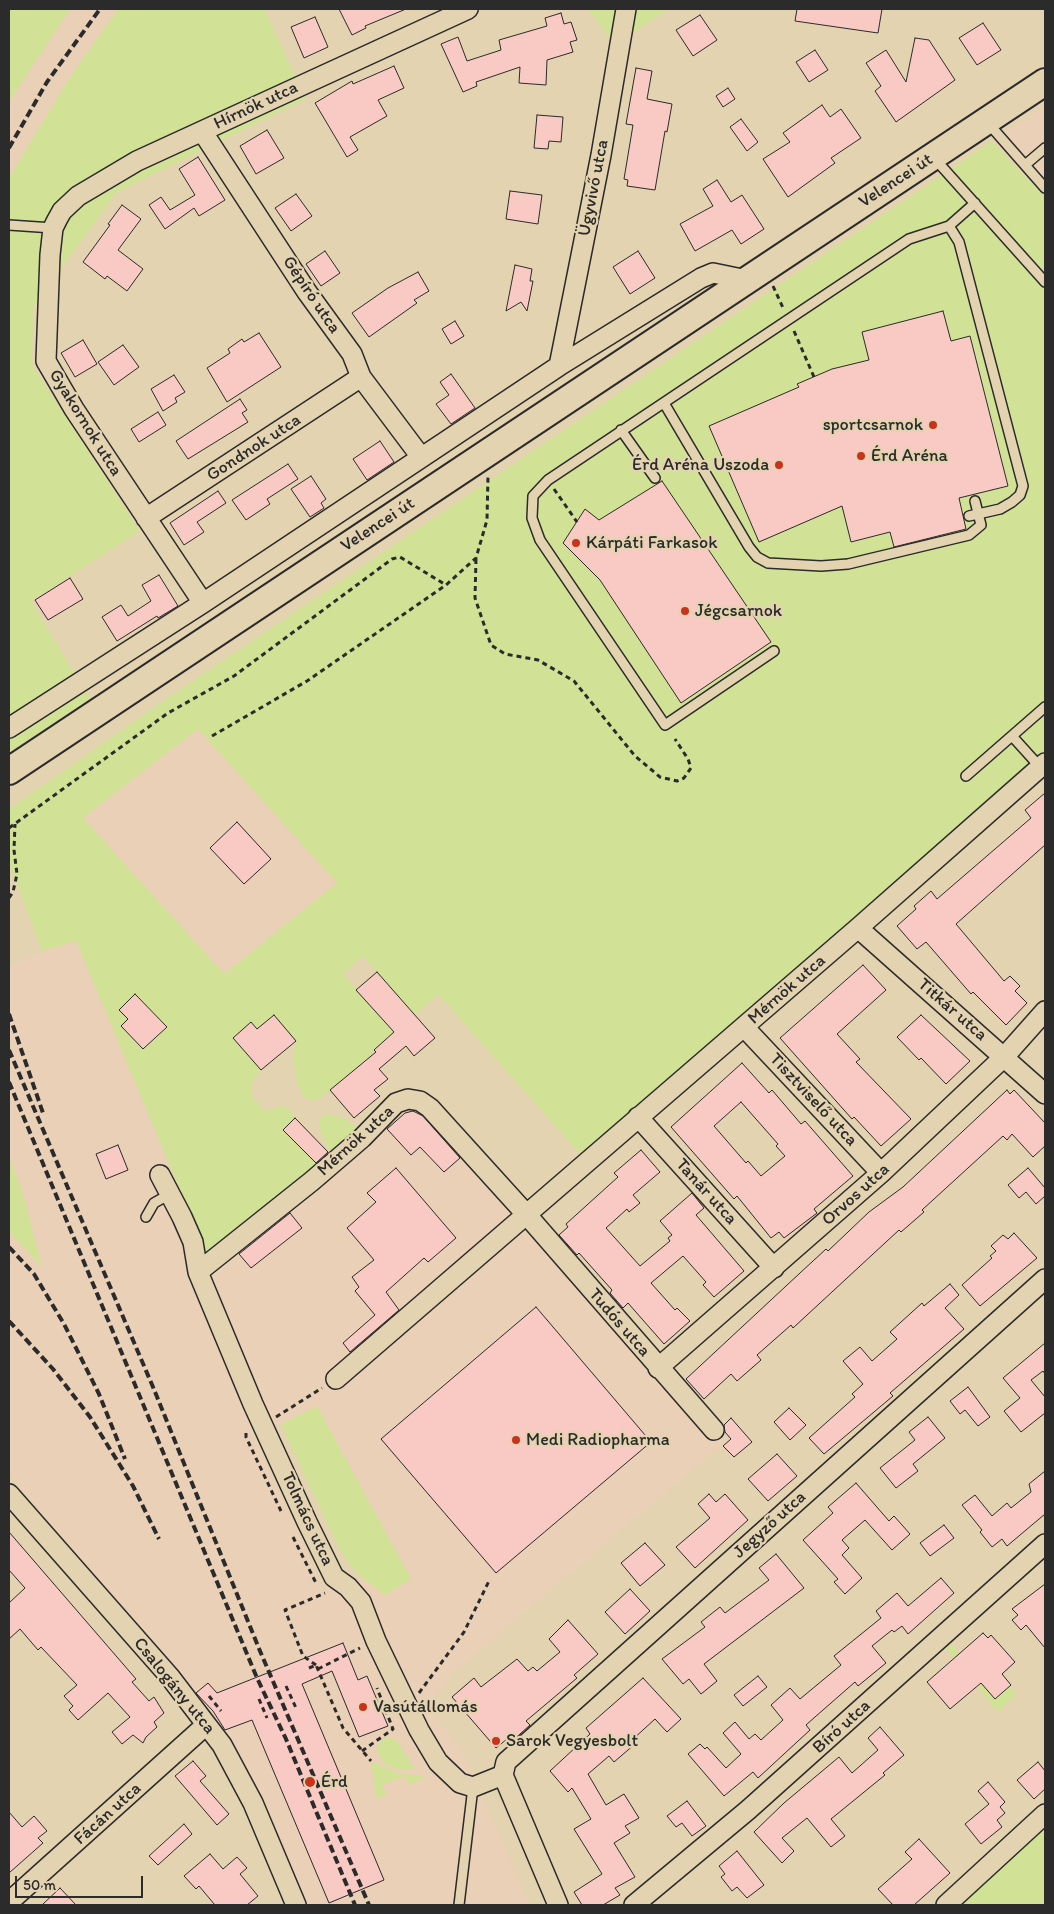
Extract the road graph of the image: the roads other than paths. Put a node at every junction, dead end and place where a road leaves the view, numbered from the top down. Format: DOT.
graph roads {
  1 [pos="468,9"];
  2 [pos="626,9"];
  3 [pos="1045,82"];
  4 [pos="987,121"];
  5 [pos="202,131"];
  6 [pos="1045,148"];
  7 [pos="934,157"];
  8 [pos="1025,165"];
  9 [pos="1045,188"];
  10 [pos="975,203"];
  11 [pos="55,224"];
  12 [pos="9,226"];
  13 [pos="949,226"];
  14 [pos="747,280"];
  15 [pos="1045,282"];
  16 [pos="559,366"];
  17 [pos="361,377"];
  18 [pos="664,403"];
  19 [pos="622,430"];
  20 [pos="421,457"];
  21 [pos="655,478"];
  22 [pos="975,501"];
  23 [pos="974,515"];
  24 [pos="146,518"];
  25 [pos="203,603"];
  26 [pos="774,651"];
  27 [pos="1045,707"];
  28 [pos="9,728"];
  29 [pos="1012,736"];
  30 [pos="1043,765"];
  31 [pos="9,770"];
  32 [pos="966,776"];
  33 [pos="858,928"];
  34 [pos="1045,1011"];
  35 [pos="744,1027"];
  36 [pos="1005,1056"];
  37 [pos="1045,1094"];
  38 [pos="638,1117"];
  39 [pos="881,1173"];
  40 [pos="160,1175"];
  41 [pos="170,1194"];
  42 [pos="526,1214"];
  43 [pos="146,1217"];
  44 [pos="774,1268"];
  45 [pos="198,1272"];
  46 [pos="1045,1279"];
  47 [pos="658,1368"];
  48 [pos="336,1379"];
  49 [pos="714,1430"];
  50 [pos="9,1494"];
  51 [pos="1045,1544"];
  52 [pos="206,1725"];
  53 [pos="503,1775"];
  54 [pos="473,1787"];
  55 [pos="1045,1814"];
  56 [pos="9,1902"];
  57 [pos="296,1905"];
  58 [pos="459,1905"];
  59 [pos="558,1905"];
  60 [pos="634,1905"];
  61 [pos="946,1905"];
  1 -- 5 [label="street, Hírnök utca"];
  2 -- 16 [label="street, Ügyvivő utca"];
  3 -- 4 [label="main road, Velencei út"];
  4 -- 7 [label="main road, Velencei út"];
  4 -- 8 [label="lane"];
  5 -- 11 [label="street, Hírnök utca"];
  5 -- 17 [label="street, Gépíró utca"];
  6 -- 8 [label="lane"];
  7 -- 10 [label="lane"];
  7 -- 14 [label="main road, Velencei út"];
  8 -- 9 [label="lane"];
  10 -- 13 [label="lane"];
  10 -- 15 [label="lane"];
  11 -- 12 [label="lane"];
  11 -- 24 [label="street, Gyakornok utca"];
  13 -- 18 [label="lane"];
  13 -- 23 [label="lane"];
  14 -- 16 [label="street, Velencei út"];
  14 -- 31 [label="main road, Velencei út"];
  16 -- 20 [label="street, Velencei út"];
  17 -- 20 [label="street, Gépíró utca"];
  17 -- 24 [label="street, Gondnok utca"];
  18 -- 19 [label="lane"];
  18 -- 23 [label="lane"];
  19 -- 21 [label="lane"];
  19 -- 26 [label="lane"];
  20 -- 25 [label="street, Velencei út"];
  22 -- 23 [label="lane"];
  24 -- 25 [label="street, Gyakornok utca"];
  25 -- 28 [label="street, Velencei út"];
  27 -- 29 [label="lane"];
  29 -- 30 [label="lane"];
  29 -- 32 [label="lane"];
  30 -- 33 [label="street, Mérnök utca"];
  33 -- 35 [label="street, Mérnök utca"];
  33 -- 36 [label="street, Titkár utca"];
  34 -- 36 [label="street, Orvos utca"];
  35 -- 38 [label="street, Mérnök utca"];
  35 -- 39 [label="street, Tisztviselő utca"];
  36 -- 37 [label="street, Titkár utca"];
  36 -- 39 [label="street, Orvos utca"];
  38 -- 42 [label="street, Mérnök utca"];
  38 -- 44 [label="street, Tanár utca"];
  39 -- 44 [label="street, Orvos utca"];
  40 -- 41 [label="street, Tolmács utca"];
  41 -- 43 [label="lane"];
  41 -- 45 [label="street, Tolmács utca"];
  42 -- 45 [label="street, Mérnök utca"];
  42 -- 47 [label="street, Tudós utca"];
  42 -- 48 [label="street, Mérnök utca"];
  44 -- 47 [label="street, Orvos utca"];
  45 -- 54 [label="street, Tolmács utca"];
  46 -- 53 [label="street, Jegyző utca"];
  47 -- 49 [label="street, Tudós utca"];
  50 -- 52 [label="street, Csalogány utca"];
  51 -- 60 [label="street, Bíró utca"];
  52 -- 56 [label="street, Fácán utca"];
  52 -- 57 [label="street, Csalogány utca"];
  53 -- 54 [label="street"];
  53 -- 59 [label="street"];
  54 -- 58 [label="lane"];
  55 -- 61 [label="street"];
}
